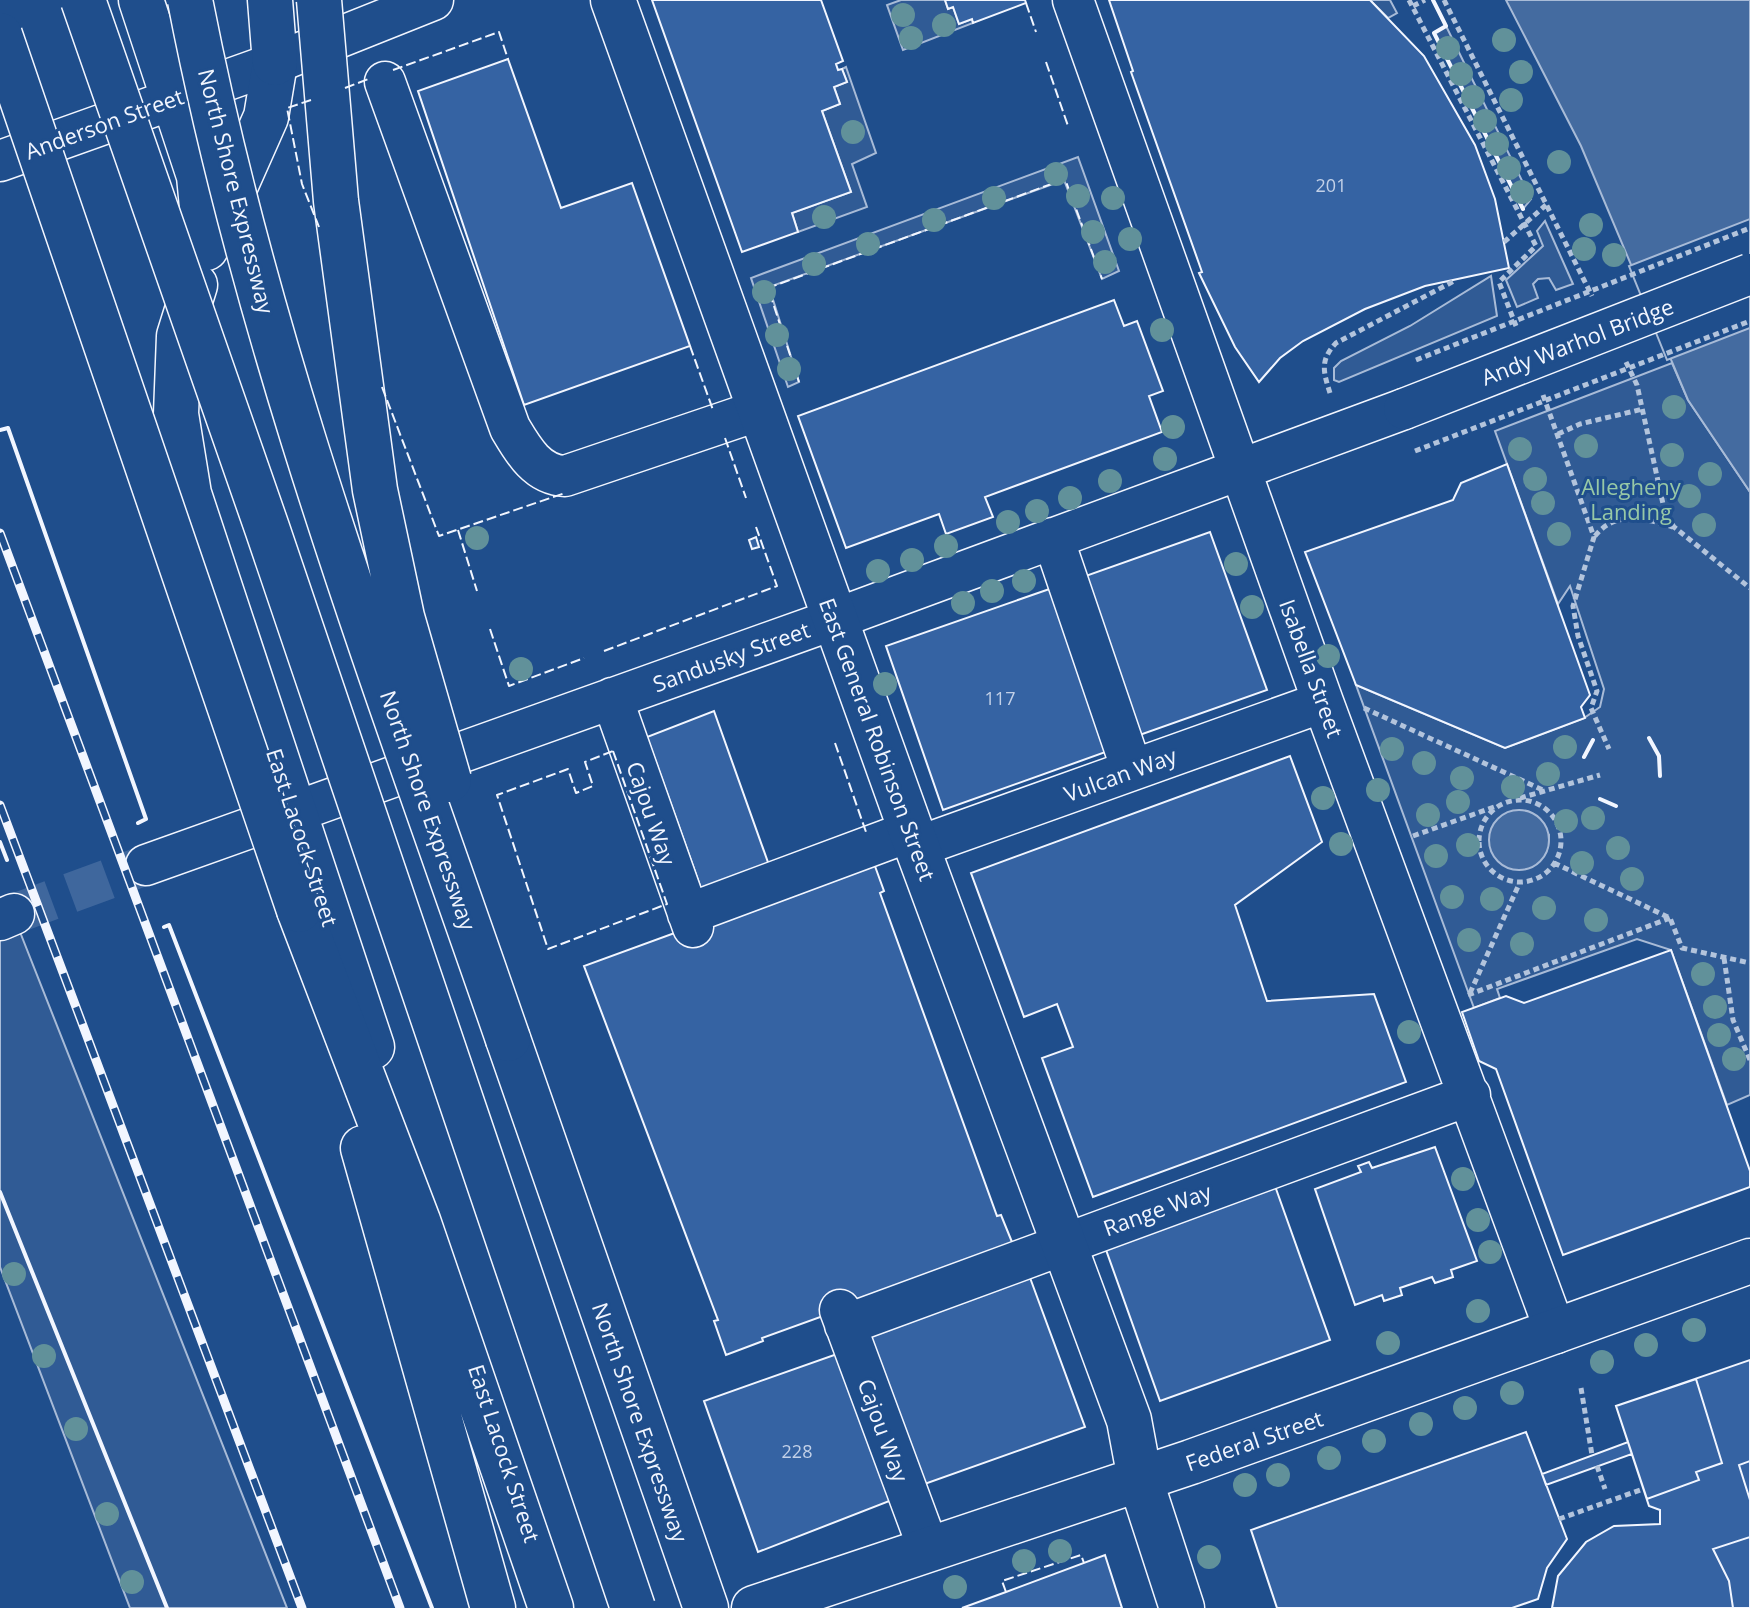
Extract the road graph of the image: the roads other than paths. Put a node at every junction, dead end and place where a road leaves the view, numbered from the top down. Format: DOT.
graph roads {
  1 [pos="83,0"];
  2 [pos="141,0"];
  3 [pos="190,0"];
  4 [pos="270,0"];
  5 [pos="319,0"];
  6 [pos="613,0"];
  7 [pos="1073,0"];
  8 [pos="430,1"];
  9 [pos="0,35"];
  10 [pos="275,63"];
  11 [pos="385,82"];
  12 [pos="173,98"];
  13 [pos="0,161"];
  14 [pos="206,248"];
  15 [pos="1750,274"];
  16 [pos="1404,409"];
  17 [pos="760,410"];
  18 [pos="1241,468"];
  19 [pos="1053,538"];
  20 [pos="835,619"];
  21 [pos="612,698"];
  22 [pos="1340,703"];
  23 [pos="1132,770"];
  24 [pos="295,812"];
  25 [pos="914,839"];
  26 [pos="146,865"];
  27 [pos="299,910"];
  28 [pos="690,921"];
  29 [pos="508,1039"];
  30 [pos="1470,1095"];
  31 [pos="1063,1243"];
  32 [pos="1750,1261"];
  33 [pos="843,1317"];
  34 [pos="1556,1333"];
  35 [pos="1140,1479"];
  36 [pos="929,1550"];
  37 [pos="771,1605"];
  38 [pos="493,1608"];
  39 [pos="554,1608"];
  40 [pos="633,1608"];
  41 [pos="706,1608"];
  42 [pos="1182,1608"];
  1 -- 40 [label="main road, bridge"];
  2 -- 12 [label="main road"];
  3 -- 29 [label="main road, North Shore Expressway, bridge"];
  4 -- 10 [label="main road, East Lacock Street"];
  5 -- 29 [label="main road, bridge"];
  6 -- 17 [label="main road, East General Robinson Street"];
  7 -- 18 [label="street, Isabella Street"];
  8 -- 10 [label="street, Anderson Street"];
  9 -- 27 [label="main road, bridge"];
  10 -- 12 [label="street, Anderson Street"];
  10 -- 14 [label="main road, East Lacock Street"];
  11 -- 17 [label="street"];
  12 -- 13 [label="street, Anderson Street"];
  12 -- 14 [label="main road"];
  14 -- 24 [label="main road, East Lacock Street"];
  15 -- 16 [label="street, Andy Warhol Bridge, bridge"];
  16 -- 18 [label="street, Sandusky Street"];
  17 -- 20 [label="main road, East General Robinson Street"];
  18 -- 19 [label="street, Sandusky Street"];
  18 -- 22 [label="street, Isabella Street"];
  19 -- 20 [label="street, Sandusky Street"];
  19 -- 23 [label="street"];
  20 -- 21 [label="street, Sandusky Street"];
  20 -- 25 [label="main road, East General Robinson Street"];
  21 -- 24 [label="street, Sandusky Street"];
  21 -- 28 [label="street, Cajou Way"];
  22 -- 23 [label="street, Vulcan Way"];
  22 -- 30 [label="street, Isabella Street"];
  23 -- 25 [label="street, Vulcan Way"];
  24 -- 26 [label="street, Sandusky Street"];
  24 -- 39 [label="main road, East Lacock Street"];
  25 -- 28 [label="street, Vulcan Way"];
  25 -- 31 [label="main road, East General Robinson Street"];
  27 -- 38 [label="main road"];
  27 -- 39 [label="main road"];
  29 -- 41 [label="main road, North Shore Expressway"];
  30 -- 31 [label="street, Range Way"];
  30 -- 34 [label="street, Isabella Street"];
  31 -- 33 [label="street, Range Way"];
  31 -- 35 [label="main road, East General Robinson Street"];
  32 -- 34 [label="main road, Federal Street"];
  33 -- 36 [label="street, Cajou Way"];
  34 -- 35 [label="main road, Federal Street"];
  35 -- 36 [label="main road, Federal Street"];
  35 -- 42 [label="main road, East General Robinson Street"];
  36 -- 37 [label="main road, Federal Street"];
}
